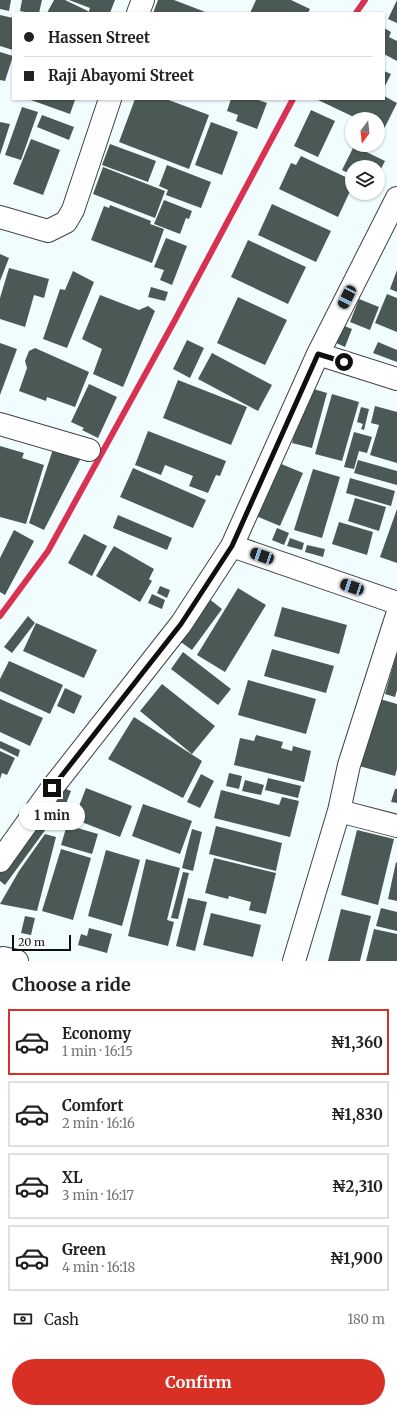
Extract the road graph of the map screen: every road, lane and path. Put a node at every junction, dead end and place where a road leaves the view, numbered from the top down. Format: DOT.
graph roads {
  1 [pos="143,0"];
  2 [pos="138,12"];
  3 [pos="110,100"];
  4 [pos="397,198"];
  5 [pos="0,216"];
  6 [pos="318,354"];
  7 [pos="397,379"];
  8 [pos="0,424"];
  9 [pos="89,450"];
  10 [pos="232,546"];
  11 [pos="397,603"];
  12 [pos="397,615"];
  13 [pos="340,811"];
  14 [pos="397,826"];
  15 [pos="0,860"];
  16 [pos="294,961"];
  1 -- 2 [label="street"];
  3 -- 5 [label="street"];
  4 -- 6 [label="street"];
  6 -- 7 [label="street"];
  6 -- 10 [label="street"];
  8 -- 9 [label="street"];
  10 -- 11 [label="street"];
  10 -- 15 [label="street"];
  12 -- 13 [label="street"];
  13 -- 14 [label="street"];
  13 -- 16 [label="street"];
}
